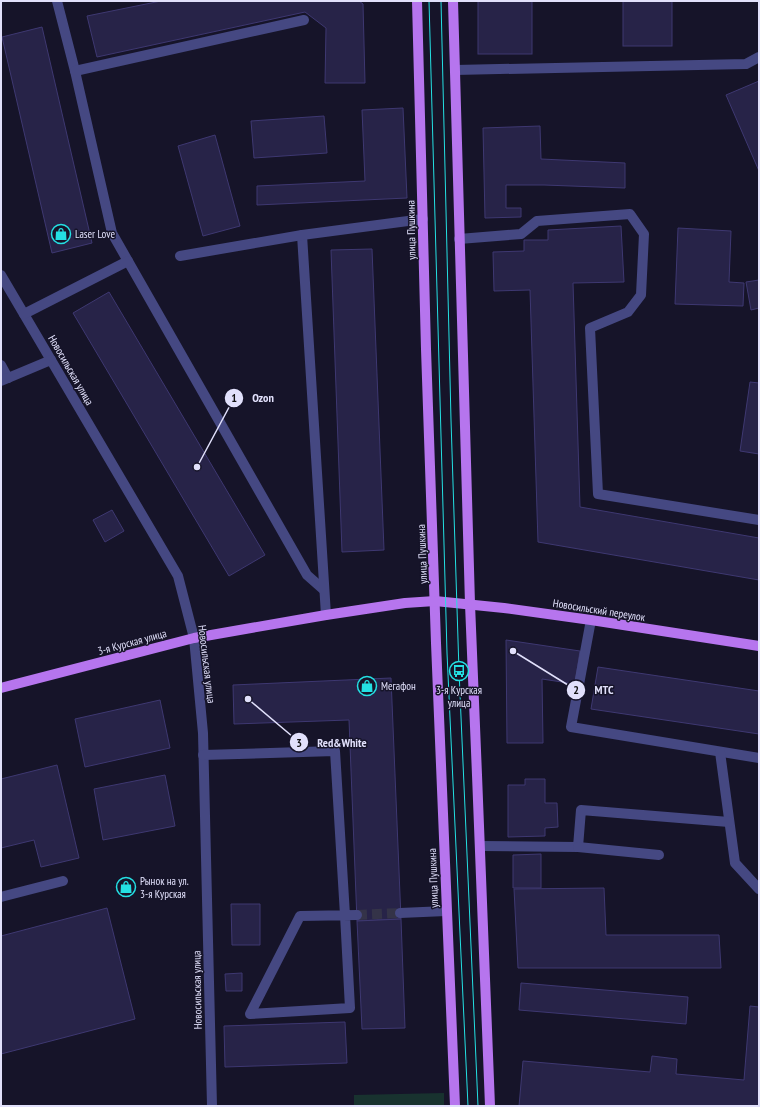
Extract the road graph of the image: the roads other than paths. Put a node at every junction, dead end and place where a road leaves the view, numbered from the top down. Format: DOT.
graph roads {
  1 [pos="57,1"];
  2 [pos="418,1"];
  3 [pos="454,1"];
  4 [pos="304,20"];
  5 [pos="759,57"];
  6 [pos="455,70"];
  7 [pos="75,71"];
  8 [pos="423,219"];
  9 [pos="302,235"];
  10 [pos="460,239"];
  11 [pos="180,256"];
  12 [pos="128,261"];
  13 [pos="1,275"];
  14 [pos="24,314"];
  15 [pos="51,360"];
  16 [pos="1,365"];
  17 [pos="5,380"];
  18 [pos="759,520"];
  19 [pos="324,590"];
  20 [pos="435,601"];
  21 [pos="470,604"];
  22 [pos="326,615"];
  23 [pos="591,620"];
  24 [pos="194,638"];
  25 [pos="759,646"];
  26 [pos="1,688"];
  27 [pos="720,752"];
  28 [pos="204,755"];
  29 [pos="759,758"];
  30 [pos="729,822"];
  31 [pos="480,846"];
  32 [pos="578,847"];
  33 [pos="659,855"];
  34 [pos="63,881"];
  35 [pos="759,889"];
  36 [pos="1,897"];
  37 [pos="446,911"];
  38 [pos="400,913"];
  39 [pos="345,915"];
  40 [pos="357,915"];
  41 [pos="212,1106"];
  42 [pos="455,1106"];
  43 [pos="490,1106"];
  1 -- 7 [label="street"];
  2 -- 8 [label="main road, улица Пушкина"];
  3 -- 6 [label="main road"];
  4 -- 7 [label="street"];
  5 -- 6 [label="street"];
  6 -- 10 [label="main road"];
  7 -- 12 [label="street"];
  8 -- 9 [label="street"];
  8 -- 20 [label="main road, улица Пушкина"];
  9 -- 11 [label="street"];
  9 -- 19 [label="street"];
  10 -- 18 [label="street"];
  10 -- 21 [label="main road"];
  12 -- 14 [label="street"];
  12 -- 19 [label="street"];
  13 -- 14 [label="street, Новосильская улица"];
  14 -- 15 [label="street, Новосильская улица"];
  15 -- 17 [label="street"];
  15 -- 24 [label="street, Новосильская улица"];
  16 -- 17 [label="street"];
  19 -- 22 [label="street"];
  20 -- 21 [label="main road, Новосильский переулок"];
  20 -- 22 [label="main road, 3-я Курская улица"];
  20 -- 37 [label="main road, улица Пушкина"];
  21 -- 23 [label="main road, Новосильский переулок"];
  21 -- 31 [label="main road"];
  22 -- 24 [label="main road, 3-я Курская улица"];
  23 -- 25 [label="main road, Новосильский переулок"];
  23 -- 27 [label="street"];
  24 -- 26 [label="main road, 3-я Курская улица"];
  24 -- 28 [label="street, Новосильская улица"];
  27 -- 29 [label="street"];
  27 -- 30 [label="street"];
  28 -- 39 [label="street"];
  28 -- 41 [label="street, Новосильская улица"];
  30 -- 32 [label="street"];
  30 -- 35 [label="street"];
  31 -- 32 [label="street"];
  31 -- 43 [label="main road"];
  32 -- 33 [label="street"];
  34 -- 36 [label="street"];
  37 -- 38 [label="street"];
  37 -- 42 [label="main road, улица Пушкина"];
  39 -- 39 [label="street"];
  39 -- 40 [label="street"];
}
